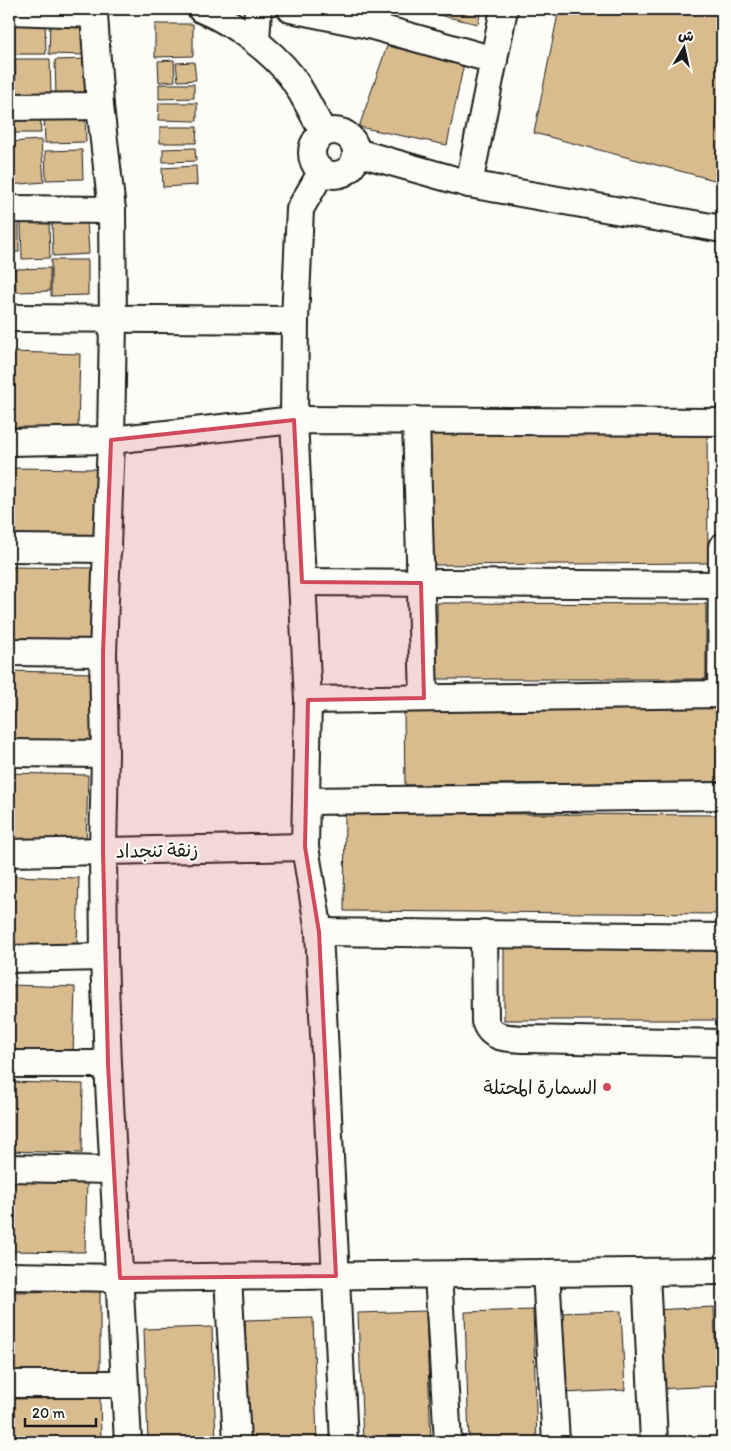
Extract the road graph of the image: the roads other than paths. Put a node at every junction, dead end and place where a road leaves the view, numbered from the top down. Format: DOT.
graph roads {
  1 [pos="201,9"];
  2 [pos="258,9"];
  3 [pos="291,9"];
  4 [pos="504,9"];
  5 [pos="9,11"];
  6 [pos="95,11"];
  7 [pos="371,17"];
  8 [pos="256,41"];
  9 [pos="494,60"];
  10 [pos="100,106"];
  11 [pos="9,107"];
  12 [pos="324,133"];
  13 [pos="356,152"];
  14 [pos="322,171"];
  15 [pos="469,184"];
  16 [pos="9,209"];
  17 [pos="112,210"];
  18 [pos="722,229"];
  19 [pos="9,318"];
  20 [pos="113,320"];
  21 [pos="295,320"];
  22 [pos="294,420"];
  23 [pos="416,420"];
  24 [pos="722,422"];
  25 [pos="111,440"];
  26 [pos="9,442"];
  27 [pos="722,547"];
  28 [pos="9,548"];
  29 [pos="108,548"];
  30 [pos="302,582"];
  31 [pos="421,583"];
  32 [pos="722,585"];
  33 [pos="9,652"];
  34 [pos="103,653"];
  35 [pos="722,694"];
  36 [pos="424,698"];
  37 [pos="308,700"];
  38 [pos="9,753"];
  39 [pos="105,754"];
  40 [pos="722,796"];
  41 [pos="306,801"];
  42 [pos="305,847"];
  43 [pos="103,851"];
  44 [pos="9,853"];
  45 [pos="319,932"];
  46 [pos="484,933"];
  47 [pos="722,937"];
  48 [pos="104,958"];
  49 [pos="9,959"];
  50 [pos="722,1043"];
  51 [pos="9,1064"];
  52 [pos="108,1064"];
  53 [pos="9,1168"];
  54 [pos="113,1170"];
  55 [pos="722,1271"];
  56 [pos="646,1272"];
  57 [pos="546,1273"];
  58 [pos="438,1275"];
  59 [pos="9,1276"];
  60 [pos="336,1276"];
  61 [pos="228,1277"];
  62 [pos="120,1278"];
  63 [pos="9,1384"];
  64 [pos="124,1384"];
  65 [pos="128,1442"];
  66 [pos="237,1442"];
  67 [pos="344,1442"];
  68 [pos="448,1442"];
  69 [pos="556,1442"];
  70 [pos="654,1442"];
  1 -- 8 [label="street"];
  2 -- 8 [label="street"];
  3 -- 7 [label="street"];
  4 -- 9 [label="street"];
  5 -- 6 [label="street"];
  6 -- 10 [label="street"];
  7 -- 9 [label="street"];
  8 -- 12 [label="street"];
  9 -- 15 [label="street"];
  10 -- 11 [label="street"];
  10 -- 17 [label="street"];
  12 -- 13 [label="street"];
  12 -- 14 [label="street"];
  13 -- 14 [label="street"];
  13 -- 15 [label="street"];
  14 -- 21 [label="street"];
  15 -- 18 [label="street"];
  16 -- 17 [label="street"];
  17 -- 20 [label="street"];
  19 -- 20 [label="street"];
  20 -- 21 [label="street"];
  20 -- 25 [label="street"];
  21 -- 22 [label="street"];
  22 -- 23 [label="street"];
  22 -- 25 [label="street"];
  22 -- 30 [label="street"];
  23 -- 24 [label="street"];
  23 -- 31 [label="street"];
  25 -- 26 [label="street"];
  25 -- 29 [label="street"];
  27 -- 32 [label="street"];
  28 -- 29 [label="street"];
  29 -- 34 [label="street"];
  30 -- 31 [label="street"];
  30 -- 37 [label="street"];
  31 -- 32 [label="street"];
  31 -- 36 [label="street"];
  32 -- 35 [label="street"];
  33 -- 34 [label="street"];
  34 -- 39 [label="street"];
  35 -- 36 [label="street"];
  36 -- 37 [label="street"];
  37 -- 41 [label="street"];
  38 -- 39 [label="street"];
  39 -- 43 [label="street"];
  40 -- 41 [label="street"];
  41 -- 42 [label="street"];
  42 -- 43 [label="street, زنقة تنجداد"];
  42 -- 45 [label="street"];
  43 -- 44 [label="street, زنقة تنجداد"];
  43 -- 48 [label="street"];
  45 -- 46 [label="street"];
  45 -- 60 [label="street"];
  46 -- 47 [label="street"];
  46 -- 50 [label="street"];
  48 -- 49 [label="street"];
  48 -- 52 [label="street"];
  51 -- 52 [label="street"];
  52 -- 54 [label="street"];
  53 -- 54 [label="street"];
  54 -- 62 [label="street"];
  55 -- 56 [label="street"];
  56 -- 57 [label="street"];
  56 -- 70 [label="street"];
  57 -- 58 [label="street"];
  57 -- 69 [label="street"];
  58 -- 60 [label="street"];
  58 -- 68 [label="street"];
  59 -- 62 [label="street"];
  60 -- 61 [label="street"];
  60 -- 67 [label="street"];
  61 -- 62 [label="street"];
  61 -- 66 [label="street"];
  62 -- 64 [label="street"];
  63 -- 64 [label="street"];
  64 -- 65 [label="street"];
}
